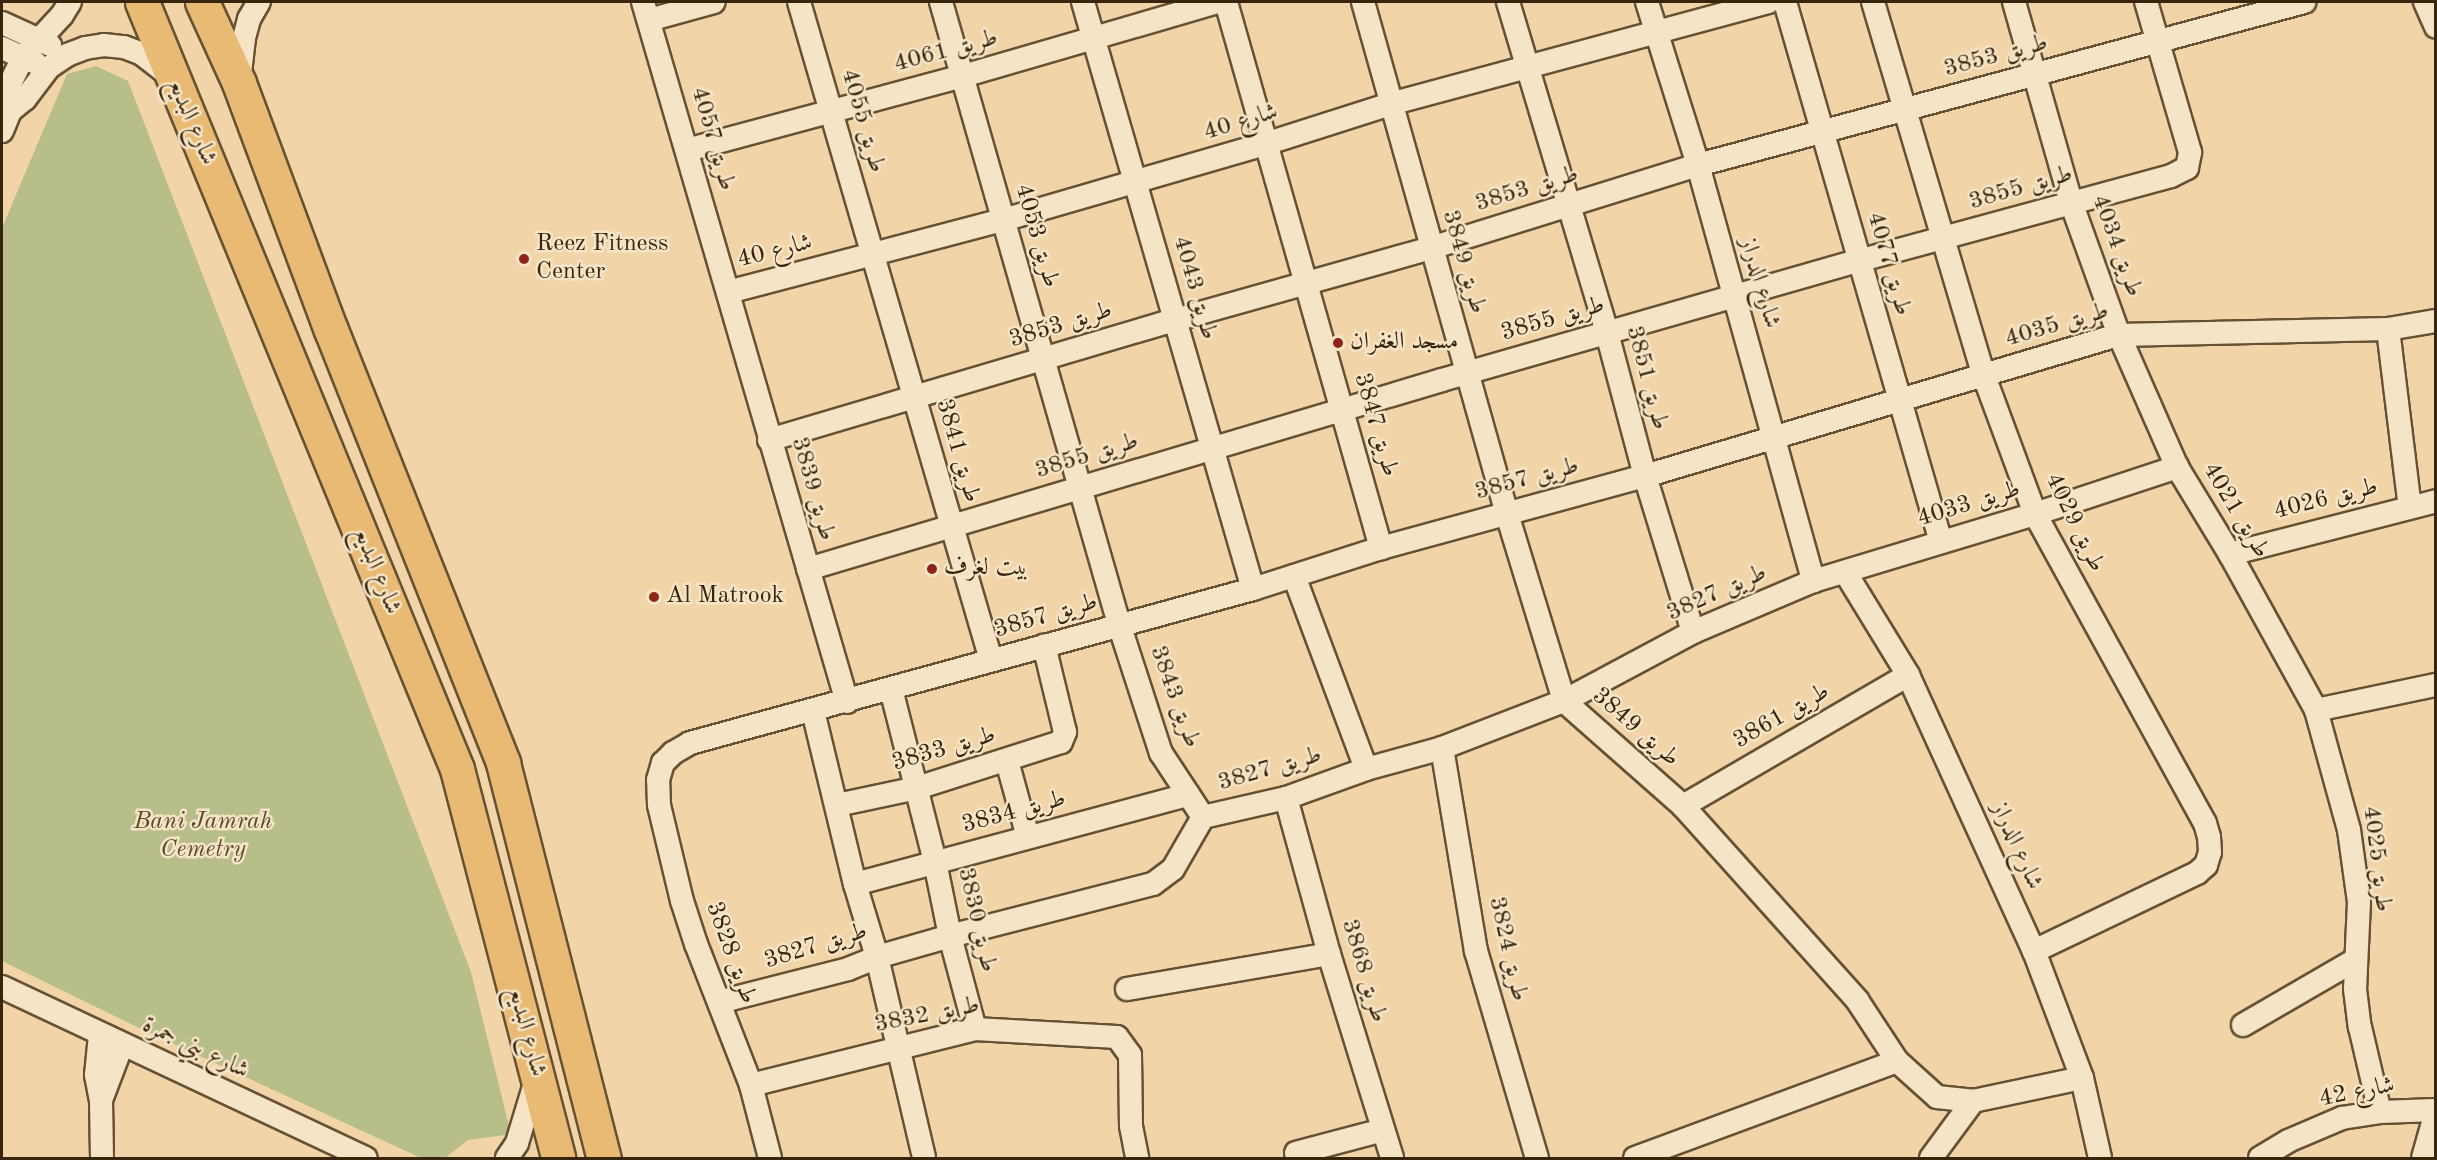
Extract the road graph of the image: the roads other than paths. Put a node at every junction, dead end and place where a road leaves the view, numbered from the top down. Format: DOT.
graph roads {
  1 [pos="70,2"];
  2 [pos="142,2"];
  3 [pos="202,2"];
  4 [pos="259,2"];
  5 [pos="714,2"];
  6 [pos="799,2"];
  7 [pos="941,2"];
  8 [pos="1083,2"];
  9 [pos="1218,2"];
  10 [pos="1226,2"];
  11 [pos="1363,2"];
  12 [pos="1508,2"];
  13 [pos="1647,2"];
  14 [pos="1769,2"];
  15 [pos="1785,2"];
  16 [pos="1873,2"];
  17 [pos="2014,2"];
  18 [pos="2146,2"];
  19 [pos="2304,2"];
  20 [pos="2426,2"];
  21 [pos="2279,4"];
  22 [pos="646,11"];
  23 [pos="2,23"];
  24 [pos="2436,27"];
  25 [pos="1658,34"];
  26 [pos="39,38"];
  27 [pos="1094,39"];
  28 [pos="2156,40"];
  29 [pos="2,48"];
  30 [pos="67,55"];
  31 [pos="23,57"];
  32 [pos="48,68"];
  33 [pos="1526,68"];
  34 [pos="2036,75"];
  35 [pos="963,76"];
  36 [pos="173,78"];
  37 [pos="239,83"];
  38 [pos="1390,104"];
  39 [pos="1905,109"];
  40 [pos="831,111"];
  41 [pos="6,121"];
  42 [pos="1822,131"];
  43 [pos="1265,144"];
  44 [pos="687,150"];
  45 [pos="1698,165"];
  46 [pos="1136,182"];
  47 [pos="2071,202"];
  48 [pos="1569,205"];
  49 [pos="1003,220"];
  50 [pos="1944,239"];
  51 [pos="1431,248"];
  52 [pos="872,256"];
  53 [pos="1858,261"];
  54 [pos="1306,284"];
  55 [pos="728,291"];
  56 [pos="1734,297"];
  57 [pos="1175,320"];
  58 [pos="2436,321"];
  59 [pos="2388,329"];
  60 [pos="1607,333"];
  61 [pos="2119,335"];
  62 [pos="1042,361"];
  63 [pos="1467,373"];
  64 [pos="1984,376"];
  65 [pos="913,396"];
  66 [pos="1900,399"];
  67 [pos="1342,410"];
  68 [pos="1774,437"];
  69 [pos="769,440"];
  70 [pos="1212,449"];
  71 [pos="2177,466"];
  72 [pos="1645,476"];
  73 [pos="1080,487"];
  74 [pos="2436,501"];
  75 [pos="2410,507"];
  76 [pos="1507,514"];
  77 [pos="2035,514"];
  78 [pos="951,526"];
  79 [pos="1941,542"];
  80 [pos="1381,548"];
  81 [pos="2230,554"];
  82 [pos="808,569"];
  83 [pos="1845,572"];
  84 [pos="1294,576"];
  85 [pos="1813,581"];
  86 [pos="1252,589"];
  87 [pos="1119,624"];
  88 [pos="1693,632"];
  89 [pos="1044,645"];
  90 [pos="991,660"];
  91 [pos="1908,675"];
  92 [pos="2436,685"];
  93 [pos="891,689"];
  94 [pos="1564,701"];
  95 [pos="847,702"];
  96 [pos="2316,710"];
  97 [pos="813,711"];
  98 [pos="1442,748"];
  99 [pos="1007,761"];
  100 [pos="663,763"];
  101 [pos="2334,766"];
  102 [pos="1366,769"];
  103 [pos="917,788"];
  104 [pos="1188,795"];
  105 [pos="1286,798"];
  106 [pos="837,805"];
  107 [pos="1683,806"];
  108 [pos="1203,817"];
  109 [pos="1028,837"];
  110 [pos="935,862"];
  111 [pos="855,884"];
  112 [pos="950,936"];
  113 [pos="2034,951"];
  114 [pos="1329,954"];
  115 [pos="876,957"];
  116 [pos="2355,960"];
  117 [pos="2,987"];
  118 [pos="1127,989"];
  119 [pos="719,1002"];
  120 [pos="2243,1025"];
  121 [pos="975,1029"];
  122 [pos="100,1035"];
  123 [pos="122,1045"];
  124 [pos="898,1047"];
  125 [pos="1897,1061"];
  126 [pos="537,1076"];
  127 [pos="2082,1078"];
  128 [pos="751,1085"];
  129 [pos="101,1100"];
  130 [pos="1973,1101"];
  131 [pos="2436,1111"];
  132 [pos="2379,1112"];
  133 [pos="1383,1130"];
  134 [pos="1296,1153"];
  135 [pos="102,1158"];
  136 [pos="366,1158"];
  137 [pos="507,1158"];
  138 [pos="558,1158"];
  139 [pos="604,1158"];
  140 [pos="770,1158"];
  141 [pos="924,1158"];
  142 [pos="1137,1158"];
  143 [pos="1392,1158"];
  144 [pos="1538,1158"];
  145 [pos="1635,1158"];
  146 [pos="1931,1158"];
  147 [pos="2100,1158"];
  148 [pos="2260,1158"];
  149 [pos="2423,1158"];
  1 -- 26 [label="street"];
  2 -- 36 [label="main road, شارع البديع"];
  3 -- 37 [label="main road, شارع البديع"];
  4 -- 37 [label="street"];
  5 -- 22 [label="street"];
  6 -- 40 [label="street, طريق 4055"];
  7 -- 35 [label="street, طريق 4053"];
  8 -- 27 [label="street, طريق 4043"];
  9 -- 27 [label="street, طريق 4061"];
  10 -- 43 [label="street, طريق 3847"];
  11 -- 38 [label="street, طريق 3849"];
  12 -- 33 [label="street, طريق 3851"];
  13 -- 25 [label="street, شارع الدراز"];
  14 -- 25 [label="street, شارع 40"];
  15 -- 42 [label="street, طريق 4077"];
  16 -- 39 [label="street, طريق 4029"];
  17 -- 34 [label="street, طريق 4034"];
  18 -- 28 [label="street"];
  19 -- 21 [label="street, طريق 3853"];
  20 -- 24 [label="street"];
  21 -- 28 [label="street, طريق 3853"];
  22 -- 44 [label="street, طريق 4057"];
  23 -- 26 [label="street"];
  25 -- 33 [label="street, شارع 40"];
  25 -- 45 [label="street, شارع الدراز"];
  26 -- 30 [label="street"];
  26 -- 31 [label="street"];
  27 -- 35 [label="street, طريق 4061"];
  27 -- 46 [label="street, طريق 4043"];
  28 -- 34 [label="street, طريق 3853"];
  28 -- 47 [label="street, طريق 3855"];
  29 -- 31 [label="street"];
  30 -- 32 [label="street"];
  30 -- 36 [label="street"];
  31 -- 32 [label="street"];
  31 -- 41 [label="street"];
  32 -- 41 [label="street"];
  33 -- 38 [label="street, شارع 40"];
  33 -- 48 [label="street, طريق 3851"];
  34 -- 39 [label="street, طريق 3853"];
  34 -- 47 [label="street, طريق 4034"];
  35 -- 40 [label="street, طريق 4061"];
  35 -- 49 [label="street, طريق 4053"];
  36 -- 126 [label="main road, شارع البديع"];
  37 -- 139 [label="main road, شارع البديع"];
  38 -- 43 [label="street, شارع 40"];
  38 -- 51 [label="street, طريق 3849"];
  39 -- 42 [label="street, طريق 3853"];
  39 -- 50 [label="street, طريق 4029"];
  40 -- 44 [label="street, طريق 4061"];
  40 -- 52 [label="street, طريق 4055"];
  42 -- 45 [label="street, طريق 3853"];
  42 -- 53 [label="street, طريق 4077"];
  43 -- 46 [label="street, شارع 40"];
  43 -- 54 [label="street, طريق 3847"];
  44 -- 55 [label="street, طريق 4057"];
  45 -- 48 [label="street, طريق 3853"];
  45 -- 56 [label="street, شارع الدراز"];
  46 -- 49 [label="street, شارع 40"];
  46 -- 57 [label="street, طريق 4043"];
  47 -- 50 [label="street, طريق 3855"];
  47 -- 61 [label="street, طريق 4034"];
  48 -- 51 [label="street, طريق 3853"];
  48 -- 60 [label="street, طريق 3851"];
  49 -- 52 [label="street, شارع 40"];
  49 -- 62 [label="street, طريق 4053"];
  50 -- 53 [label="street, طريق 3855"];
  50 -- 64 [label="street, طريق 4029"];
  51 -- 54 [label="street, طريق 3853"];
  51 -- 63 [label="street, طريق 3849"];
  52 -- 55 [label="street, شارع 40"];
  52 -- 65 [label="street, طريق 3841"];
  53 -- 56 [label="street, طريق 3855"];
  53 -- 66 [label="street, طريق 4077"];
  54 -- 57 [label="street, طريق 3853"];
  54 -- 67 [label="street, طريق 3847"];
  55 -- 69 [label="street, طريق 3839"];
  56 -- 60 [label="street, طريق 3855"];
  56 -- 68 [label="street, شارع الدراز"];
  57 -- 62 [label="street, طريق 3853"];
  57 -- 70 [label="street, طريق 4043"];
  58 -- 59 [label="street, طريق 4035"];
  59 -- 61 [label="street, طريق 4035"];
  59 -- 75 [label="street"];
  60 -- 63 [label="street, طريق 3855"];
  60 -- 72 [label="street, طريق 3851"];
  61 -- 64 [label="street, طريق 4035"];
  61 -- 71 [label="street, طريق 4021"];
  62 -- 65 [label="street, طريق 3853"];
  62 -- 73 [label="street, طريق 4053"];
  63 -- 67 [label="street, طريق 3855"];
  63 -- 76 [label="street, طريق 3849"];
  64 -- 66 [label="street, طريق 4035"];
  64 -- 77 [label="street, طريق 4029"];
  65 -- 69 [label="street, طريق 3853"];
  65 -- 78 [label="street, طريق 3841"];
  66 -- 68 [label="street, طريق 4035"];
  66 -- 79 [label="street, طريق 4077"];
  67 -- 70 [label="street, طريق 3855"];
  67 -- 80 [label="street, طريق 3847"];
  68 -- 72 [label="street, طريق 3857"];
  68 -- 85 [label="street, شارع الدراز"];
  69 -- 82 [label="street, طريق 3839"];
  70 -- 73 [label="street, طريق 3855"];
  70 -- 86 [label="street, طريق 4043"];
  71 -- 77 [label="street, طريق 4033"];
  71 -- 81 [label="street, طريق 4021"];
  72 -- 76 [label="street, طريق 3857"];
  72 -- 88 [label="street, طريق 3851"];
  73 -- 78 [label="street, طريق 3855"];
  73 -- 87 [label="street, طريق 4053"];
  74 -- 75 [label="street, طريق 4026"];
  75 -- 81 [label="street, طريق 4026"];
  76 -- 80 [label="street, طريق 3857"];
  76 -- 94 [label="street, طريق 3849"];
  77 -- 79 [label="street, طريق 4033"];
  77 -- 113 [label="street, طريق 4029"];
  78 -- 82 [label="street, طريق 3855"];
  78 -- 90 [label="street, طريق 3841"];
  79 -- 83 [label="street, طريق 4033"];
  80 -- 84 [label="street, طريق 3857"];
  81 -- 96 [label="street, طريق 4021"];
  82 -- 95 [label="street, طريق 3839"];
  83 -- 85 [label="street, طريق 3827"];
  83 -- 91 [label="street, شارع الدراز"];
  84 -- 86 [label="street, طريق 3857"];
  84 -- 102 [label="street"];
  85 -- 88 [label="street, طريق 3827"];
  86 -- 87 [label="street, طريق 3857"];
  87 -- 89 [label="street, طريق 3857"];
  87 -- 104 [label="street, طريق 3843"];
  88 -- 94 [label="street, طريق 3827"];
  89 -- 90 [label="street, طريق 3857"];
  89 -- 99 [label="street, طريق 3833"];
  90 -- 93 [label="street, طريق 3857"];
  91 -- 107 [label="street, طريق 3861"];
  91 -- 113 [label="street, شارع الدراز"];
  92 -- 96 [label="street"];
  93 -- 95 [label="street, طريق 3857"];
  93 -- 103 [label="street, طريق 3830"];
  94 -- 98 [label="street, طريق 3827"];
  94 -- 107 [label="street, طريق 3849"];
  95 -- 97 [label="street, طريق 3857"];
  96 -- 101 [label="street, طريق 4021"];
  97 -- 100 [label="street, طريق 3857"];
  97 -- 106 [label="street"];
  98 -- 102 [label="street, طريق 3827"];
  98 -- 144 [label="street, طريق 3824"];
  99 -- 103 [label="street, طريق 3833"];
  99 -- 109 [label="street"];
  100 -- 119 [label="street, طريق 3828"];
  101 -- 116 [label="street, طريق 4025"];
  102 -- 105 [label="street, طريق 3827"];
  103 -- 106 [label="street, طريق 3833"];
  103 -- 110 [label="street, طريق 3830"];
  104 -- 108 [label="street, طريق 3843"];
  104 -- 109 [label="street, طريق 3834"];
  105 -- 108 [label="street, طريق 3827"];
  105 -- 114 [label="street, طريق 3868"];
  106 -- 111 [label="street"];
  107 -- 125 [label="street, طريق 3849"];
  108 -- 112 [label="street, طريق 3827"];
  109 -- 110 [label="street, طريق 3834"];
  110 -- 111 [label="street, طريق 3834"];
  110 -- 112 [label="street, طريق 3830"];
  111 -- 115 [label="street"];
  112 -- 115 [label="street, طريق 3827"];
  112 -- 121 [label="street, طريق 3830"];
  113 -- 127 [label="street, شارع الدراز"];
  114 -- 118 [label="street"];
  114 -- 133 [label="street, طريق 3868"];
  115 -- 119 [label="street, طريق 3827"];
  115 -- 124 [label="street"];
  116 -- 120 [label="street"];
  116 -- 132 [label="street, طريق 4025"];
  117 -- 122 [label="street, شارع بني جمرة"];
  119 -- 128 [label="street, طريق 3828"];
  121 -- 124 [label="street, طريق 3832"];
  121 -- 142 [label="street, طريق 3832"];
  122 -- 123 [label="street, شارع بني جمرة"];
  122 -- 129 [label="street"];
  123 -- 129 [label="street"];
  123 -- 136 [label="street, شارع بني جمرة"];
  124 -- 128 [label="street, طريق 3832"];
  124 -- 141 [label="street"];
  125 -- 130 [label="street, طريق 3849"];
  125 -- 145 [label="street"];
  126 -- 137 [label="street"];
  126 -- 138 [label="main road, شارع البديع"];
  127 -- 130 [label="street, طريق 3849"];
  127 -- 147 [label="street, شارع الدراز"];
  128 -- 140 [label="street, طريق 3828"];
  129 -- 135 [label="street"];
  130 -- 146 [label="street"];
  131 -- 132 [label="street, شارع 42"];
  131 -- 149 [label="street"];
  132 -- 148 [label="street, شارع 42"];
  133 -- 134 [label="street"];
  133 -- 143 [label="street, طريق 3868"];
}
